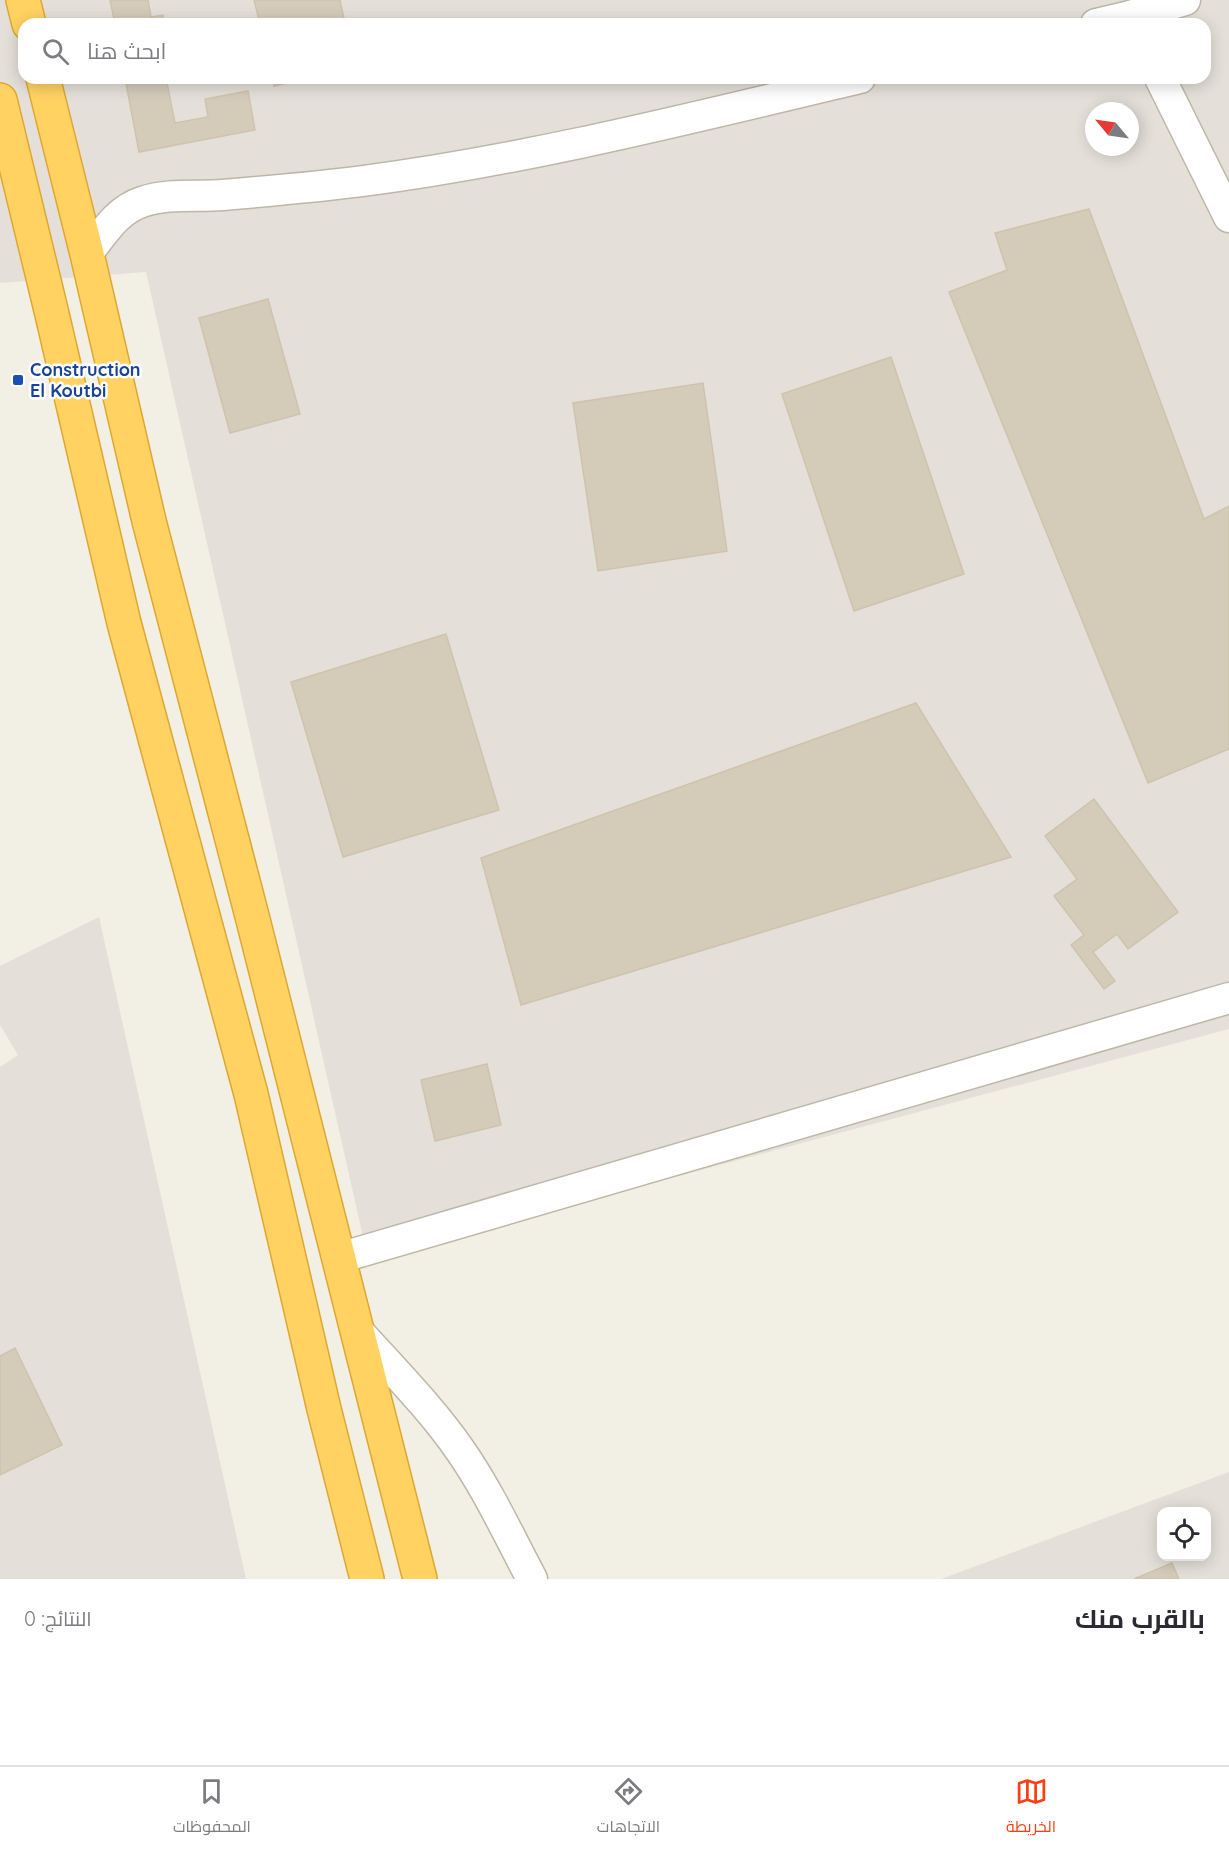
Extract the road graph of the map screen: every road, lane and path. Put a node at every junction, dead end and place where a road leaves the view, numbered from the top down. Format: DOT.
graph roads {
  1 [pos="23,0"];
  2 [pos="1185,0"];
  3 [pos="1131,13"];
  4 [pos="28,18"];
  5 [pos="1115,18"];
  6 [pos="44,84"];
  7 [pos="834,84"];
  8 [pos="1163,84"];
  9 [pos="0,100"];
  10 [pos="1229,217"];
  11 [pos="87,254"];
  12 [pos="1229,998"];
  13 [pos="339,1258"];
  14 [pos="358,1331"];
  15 [pos="367,1579"];
  16 [pos="420,1579"];
  17 [pos="532,1579"];
  1 -- 4 [label="highway"];
  2 -- 3 [label="street"];
  3 -- 5 [label="street"];
  6 -- 11 [label="highway"];
  7 -- 11 [label="street"];
  8 -- 10 [label="street"];
  9 -- 15 [label="highway"];
  11 -- 13 [label="highway"];
  12 -- 13 [label="street"];
  13 -- 14 [label="highway"];
  14 -- 16 [label="highway"];
  14 -- 17 [label="street"];
}
